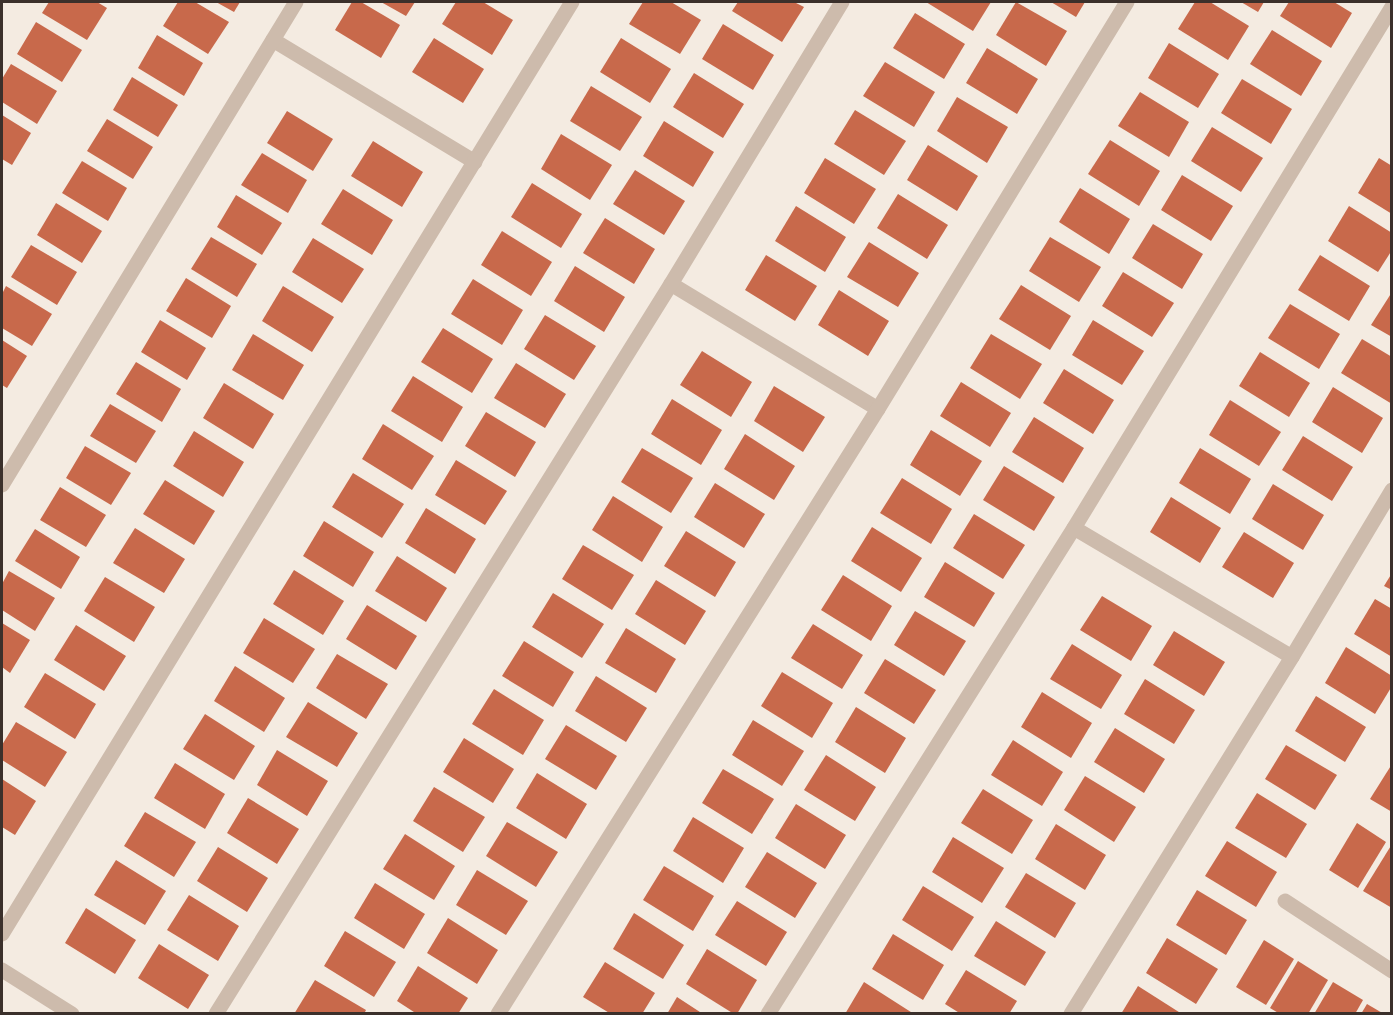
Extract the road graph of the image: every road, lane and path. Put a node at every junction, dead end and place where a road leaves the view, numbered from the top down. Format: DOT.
graph roads {
  1 [pos="297,2"];
  2 [pos="572,2"];
  3 [pos="842,2"];
  4 [pos="1127,2"];
  5 [pos="1392,7"];
  6 [pos="273,40"];
  7 [pos="474,162"];
  8 [pos="671,284"];
  9 [pos="878,409"];
  10 [pos="2,485"];
  11 [pos="1392,490"];
  12 [pos="1074,528"];
  13 [pos="1292,657"];
  14 [pos="1285,901"];
  15 [pos="2,934"];
  16 [pos="2,970"];
  17 [pos="1392,971"];
  18 [pos="72,1014"];
  19 [pos="216,1014"];
  20 [pos="498,1014"];
  21 [pos="768,1014"];
  22 [pos="1071,1014"];
  1 -- 6 [label="street"];
  2 -- 7 [label="street"];
  3 -- 8 [label="street"];
  4 -- 9 [label="street"];
  5 -- 12 [label="street"];
  6 -- 7 [label="street"];
  6 -- 10 [label="street"];
  7 -- 15 [label="street"];
  8 -- 9 [label="street"];
  8 -- 19 [label="street"];
  9 -- 20 [label="street"];
  11 -- 13 [label="street"];
  12 -- 13 [label="street"];
  12 -- 21 [label="street"];
  13 -- 22 [label="street"];
  14 -- 17 [label="street"];
  16 -- 18 [label="street"];
}
